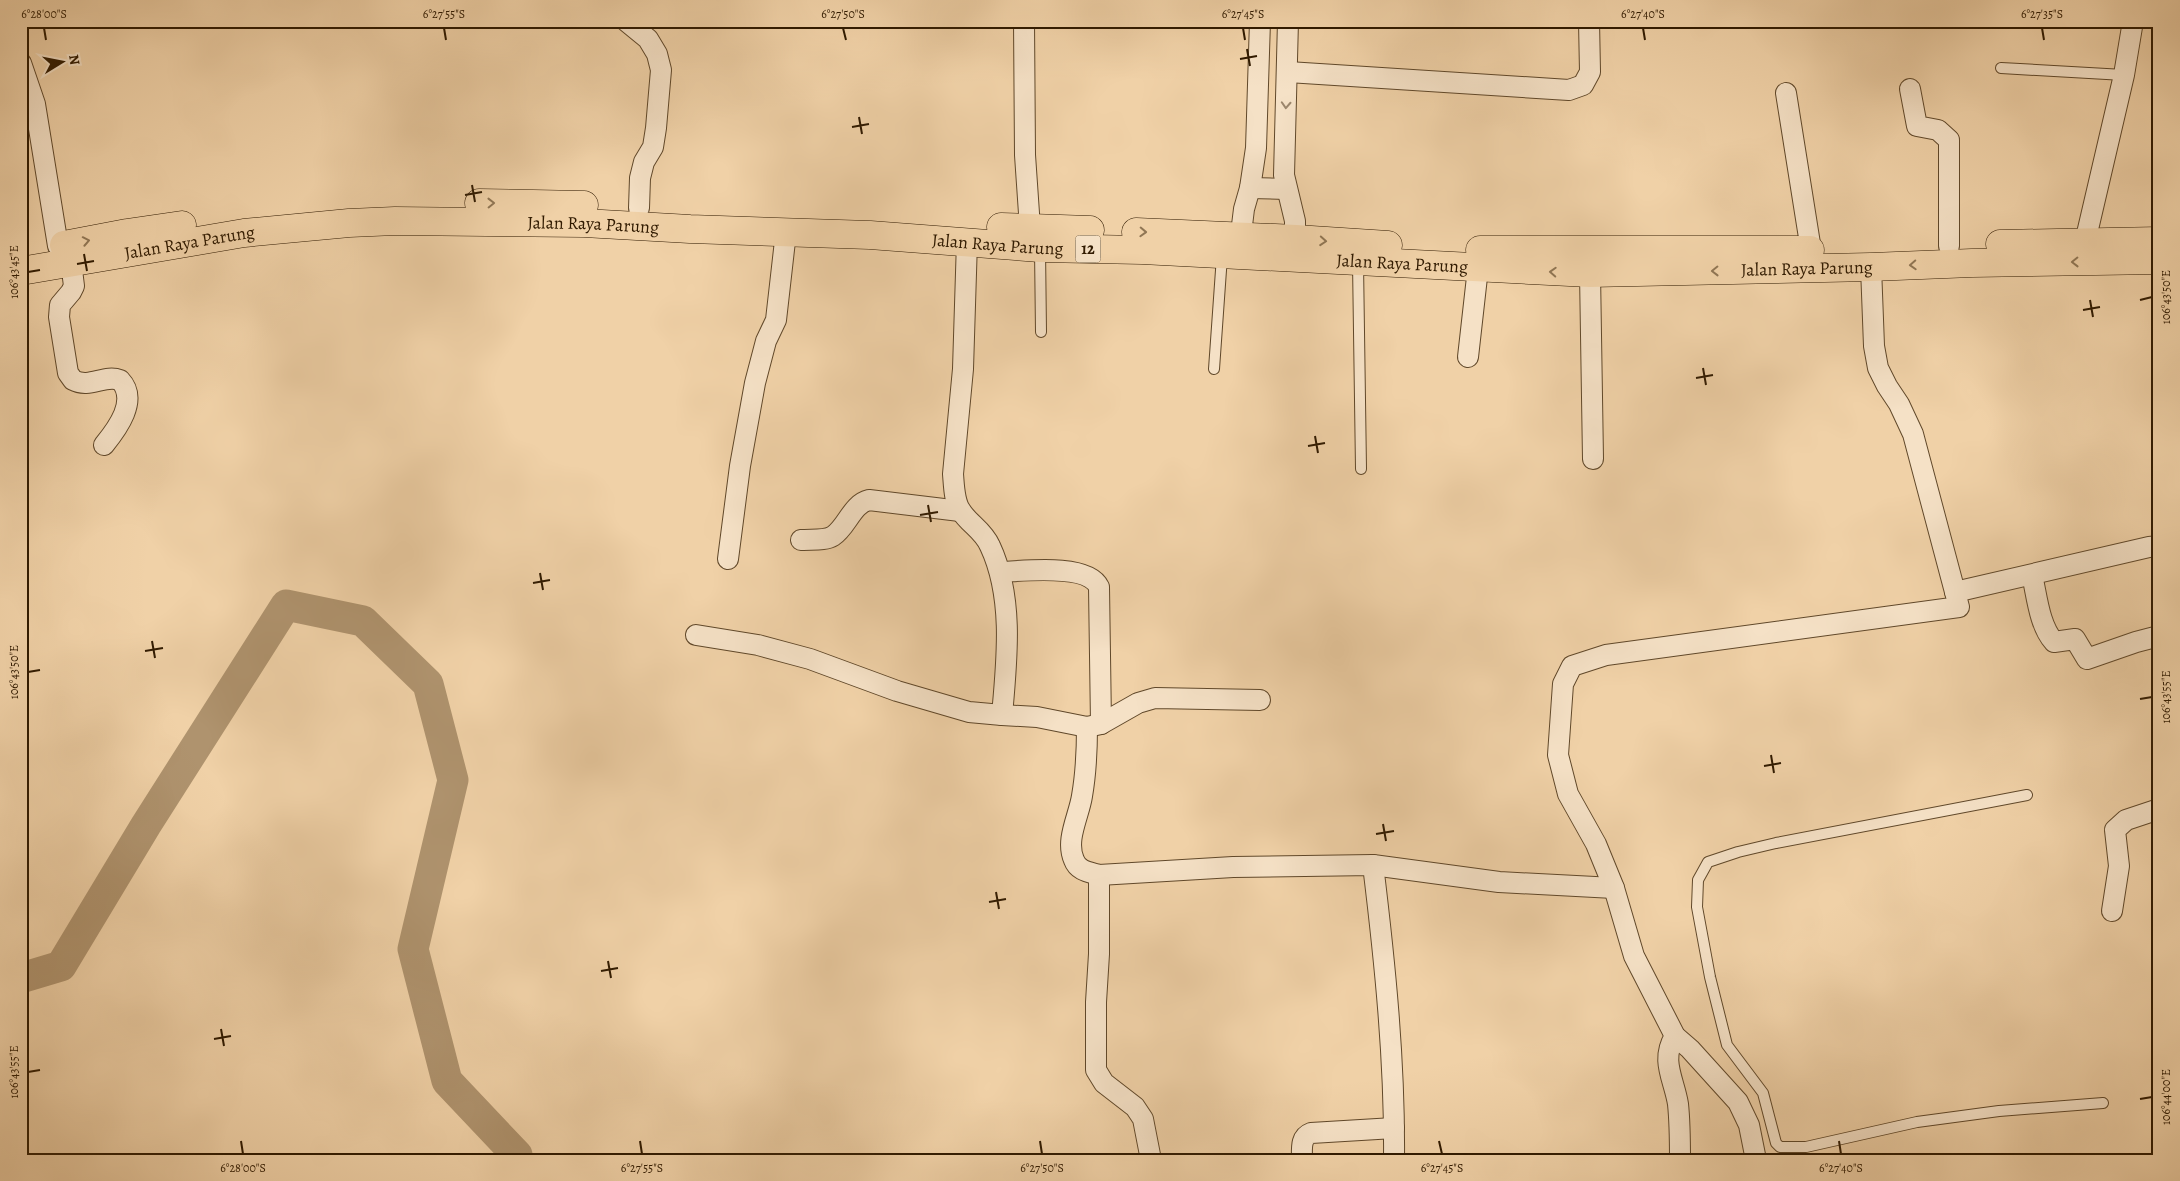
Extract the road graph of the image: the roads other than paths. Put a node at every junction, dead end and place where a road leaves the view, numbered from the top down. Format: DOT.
graph roads {
  1 [pos="626,21"];
  2 [pos="1024,21"];
  3 [pos="1260,21"];
  4 [pos="1288,21"];
  5 [pos="1589,21"];
  6 [pos="2133,21"];
  7 [pos="21,63"];
  8 [pos="2001,68"];
  9 [pos="1288,72"];
  10 [pos="2124,75"];
  11 [pos="1910,89"];
  12 [pos="1786,92"];
  13 [pos="1256,148"];
  14 [pos="1284,149"];
  15 [pos="1250,188"];
  16 [pos="1286,189"];
  17 [pos="639,208"];
  18 [pos="737,222"];
  19 [pos="786,232"];
  20 [pos="1035,238"];
  21 [pos="967,241"];
  22 [pos="2159,241"];
  23 [pos="2085,242"];
  24 [pos="1949,246"];
  25 [pos="1234,249"];
  26 [pos="1296,249"];
  27 [pos="1811,250"];
  28 [pos="2111,251"];
  29 [pos="21,253"];
  30 [pos="64,254"];
  31 [pos="2159,260"];
  32 [pos="1358,262"];
  33 [pos="1871,267"];
  34 [pos="1478,268"];
  35 [pos="21,271"];
  36 [pos="1590,273"];
  37 [pos="1041,332"];
  38 [pos="1468,357"];
  39 [pos="1214,369"];
  40 [pos="104,445"];
  41 [pos="1593,459"];
  42 [pos="1361,469"];
  43 [pos="960,511"];
  44 [pos="801,540"];
  45 [pos="2159,546"];
  46 [pos="728,559"];
  47 [pos="1001,572"];
  48 [pos="2032,575"];
  49 [pos="1955,592"];
  50 [pos="696,635"];
  51 [pos="2159,636"];
  52 [pos="1260,700"];
  53 [pos="1002,715"];
  54 [pos="1094,725"];
  55 [pos="2027,794"];
  56 [pos="2159,809"];
  57 [pos="1373,866"];
  58 [pos="1099,875"];
  59 [pos="1614,888"];
  60 [pos="2112,911"];
  61 [pos="1675,1036"];
  62 [pos="2103,1103"];
  63 [pos="1394,1128"];
  64 [pos="1151,1160"];
  65 [pos="1302,1160"];
  66 [pos="1394,1160"];
  67 [pos="1680,1160"];
  68 [pos="1756,1160"];
  1 -- 17 [label="street"];
  2 -- 20 [label="street"];
  3 -- 13 [label="street"];
  4 -- 9 [label="street"];
  5 -- 9 [label="street"];
  6 -- 10 [label="street"];
  7 -- 30 [label="street"];
  8 -- 10 [label="lane"];
  9 -- 14 [label="street, one-way"];
  10 -- 23 [label="street"];
  11 -- 24 [label="street"];
  12 -- 27 [label="street"];
  13 -- 14 [label="street"];
  13 -- 15 [label="street"];
  14 -- 16 [label="street"];
  15 -- 16 [label="street"];
  15 -- 25 [label="street"];
  16 -- 26 [label="street"];
  17 -- 18 [label="highway, Jalan Raya Parung / 12"];
  30 -- 17 [label="highway, Jalan Raya Parung / 12, one-way"];
  18 -- 19 [label="highway, Jalan Raya Parung / 12"];
  18 -- 20 [label="highway, Jalan Raya Parung / 12"];
  18 -- 30 [label="highway, Jalan Raya Parung / 12"];
  19 -- 21 [label="highway, Jalan Raya Parung / 12"];
  19 -- 46 [label="street"];
  20 -- 21 [label="highway, Jalan Raya Parung / 12"];
  20 -- 25 [label="highway, Jalan Raya Parung / 12"];
  20 -- 37 [label="lane"];
  21 -- 43 [label="street"];
  22 -- 28 [label="highway, Jalan Raya Parung / 12"];
  23 -- 24 [label="highway, Jalan Raya Parung / 12"];
  23 -- 28 [label="highway, Jalan Raya Parung / 12"];
  24 -- 27 [label="highway, Jalan Raya Parung / 12"];
  25 -- 26 [label="highway, Jalan Raya Parung / 12"];
  25 -- 39 [label="lane"];
  26 -- 27 [label="highway, Jalan Raya Parung / 12, one-way"];
  26 -- 32 [label="highway, Jalan Raya Parung / 12"];
  28 -- 31 [label="highway, Jalan Raya Parung / 12"];
  28 -- 33 [label="highway, Jalan Raya Parung / 12, one-way"];
  29 -- 30 [label="highway, Jalan Raya Parung / 12"];
  30 -- 35 [label="highway, Jalan Raya Parung / 12"];
  30 -- 40 [label="street"];
  32 -- 34 [label="highway, Jalan Raya Parung / 12"];
  32 -- 42 [label="lane"];
  33 -- 36 [label="highway, Jalan Raya Parung / 12, one-way"];
  33 -- 49 [label="street"];
  36 -- 34 [label="highway, Jalan Raya Parung / 12, one-way"];
  34 -- 38 [label="street"];
  36 -- 41 [label="street"];
  43 -- 44 [label="street"];
  43 -- 47 [label="street"];
  45 -- 48 [label="street"];
  47 -- 53 [label="street"];
  47 -- 54 [label="street"];
  48 -- 49 [label="street"];
  48 -- 51 [label="street"];
  49 -- 59 [label="street"];
  50 -- 53 [label="street"];
  52 -- 54 [label="street"];
  53 -- 54 [label="street"];
  54 -- 58 [label="street"];
  55 -- 62 [label="lane"];
  56 -- 60 [label="street"];
  57 -- 58 [label="street"];
  57 -- 59 [label="street"];
  57 -- 63 [label="street"];
  58 -- 64 [label="street"];
  59 -- 61 [label="street"];
  61 -- 67 [label="street"];
  61 -- 68 [label="street"];
  63 -- 65 [label="street"];
  63 -- 66 [label="street"];
}
